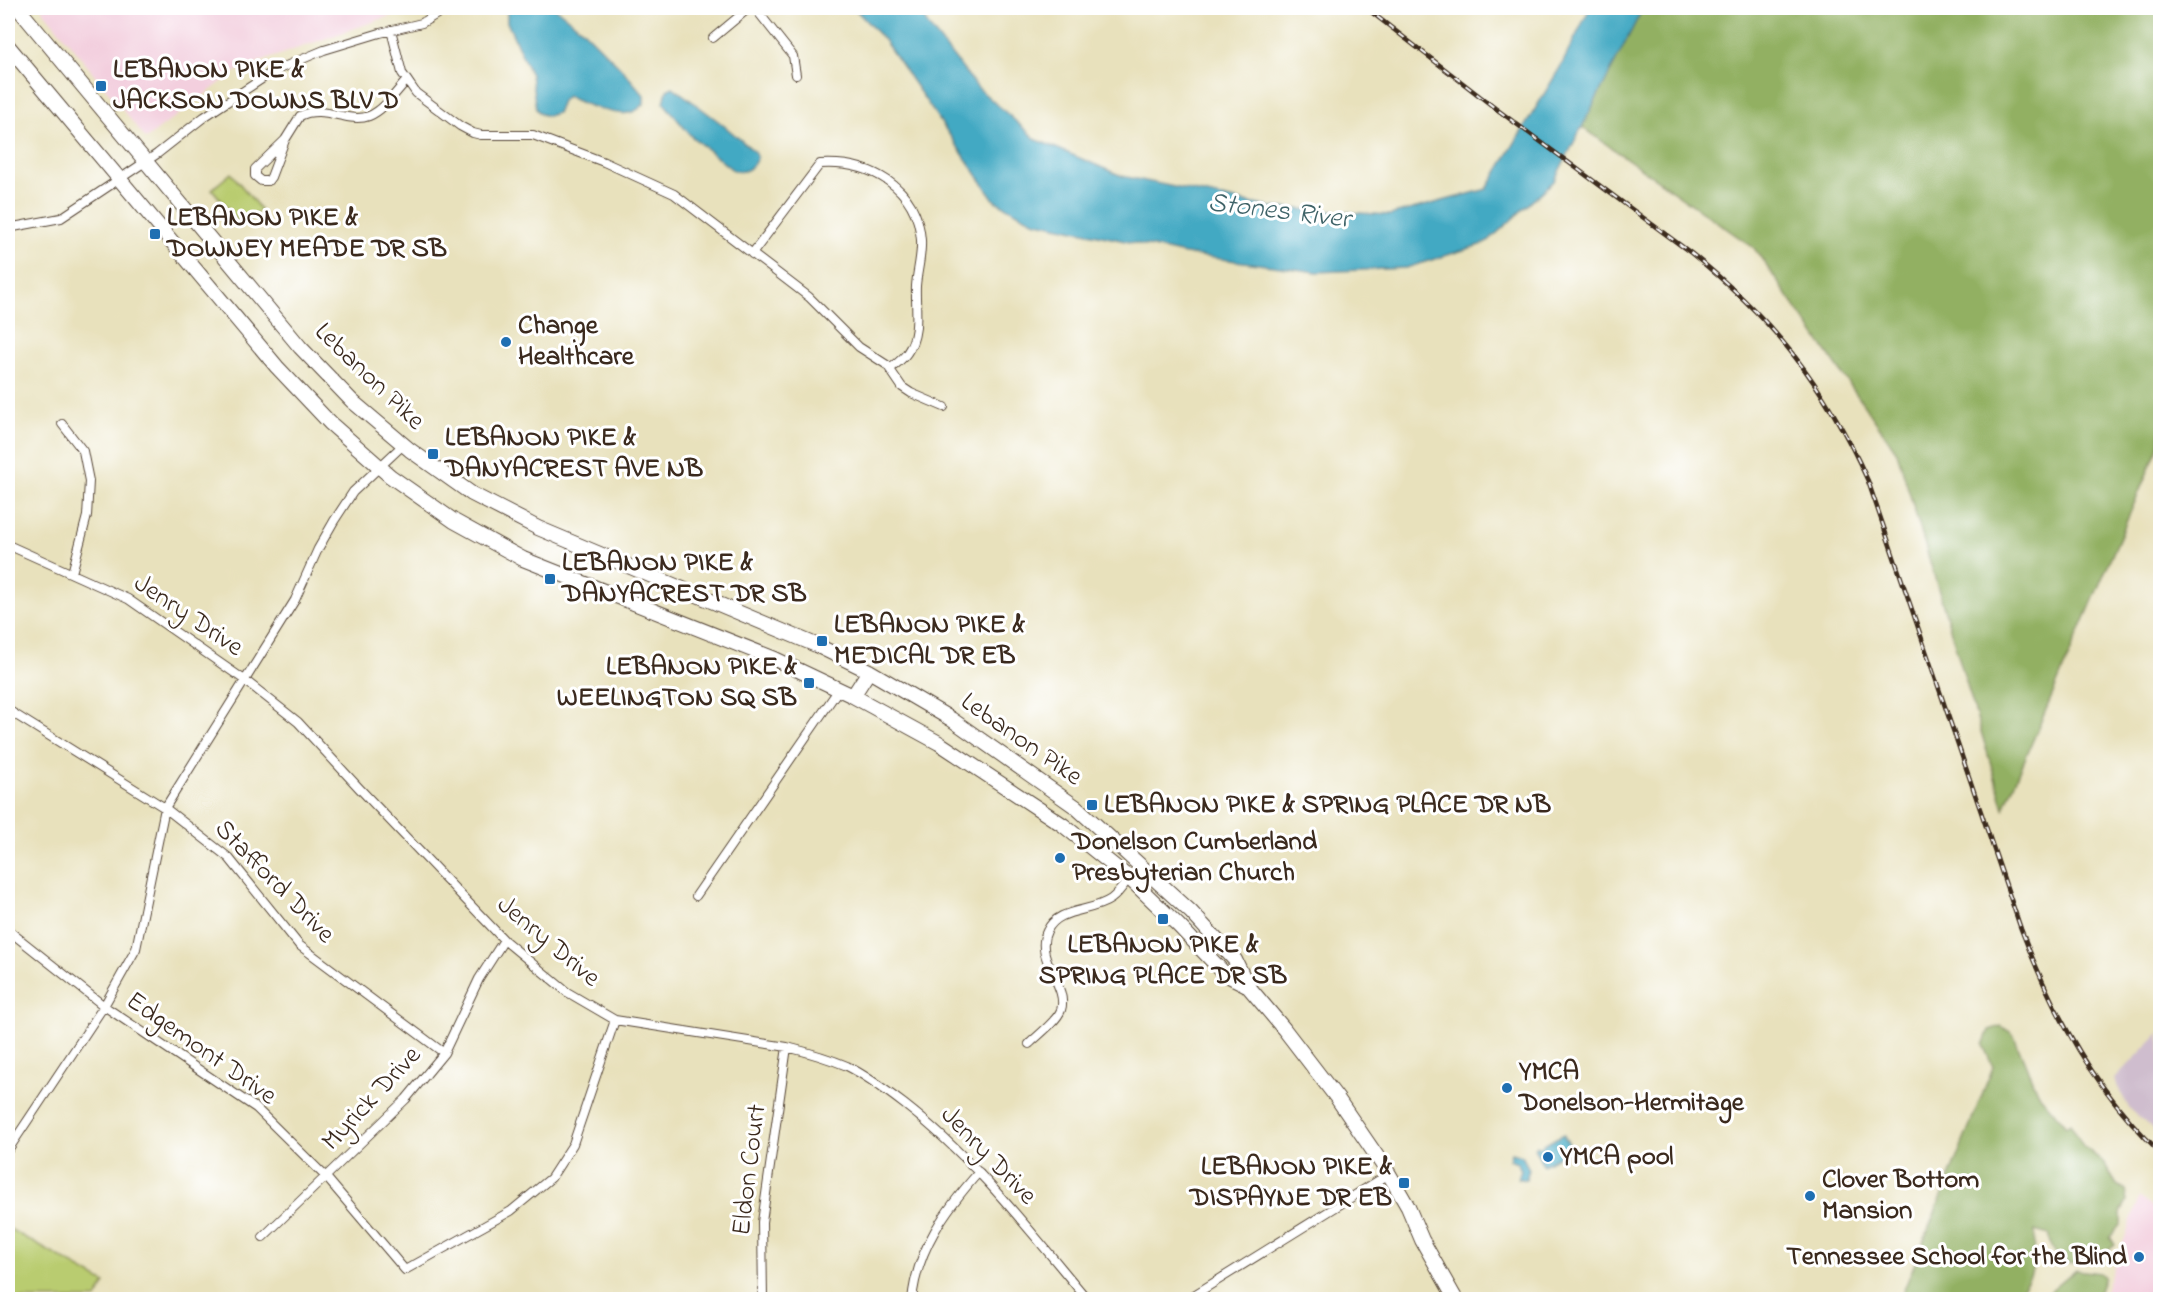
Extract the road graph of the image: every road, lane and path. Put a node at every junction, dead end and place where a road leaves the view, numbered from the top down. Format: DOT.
graph roads {
  1 [pos="18,8"];
  2 [pos="447,8"];
  3 [pos="749,8"];
  4 [pos="755,8"];
  5 [pos="391,30"];
  6 [pos="713,38"];
  7 [pos="8,46"];
  8 [pos="796,75"];
  9 [pos="407,80"];
  10 [pos="285,140"];
  11 [pos="147,162"];
  12 [pos="120,180"];
  13 [pos="8,228"];
  14 [pos="753,254"];
  15 [pos="890,369"];
  16 [pos="944,407"];
  17 [pos="62,424"];
  18 [pos="403,445"];
  19 [pos="380,466"];
  20 [pos="8,545"];
  21 [pos="72,573"];
  22 [pos="869,671"];
  23 [pos="246,681"];
  24 [pos="838,689"];
  25 [pos="853,696"];
  26 [pos="8,710"];
  27 [pos="1049,788"];
  28 [pos="1035,807"];
  29 [pos="165,808"];
  30 [pos="1129,878"];
  31 [pos="696,897"];
  32 [pos="8,930"];
  33 [pos="504,940"];
  34 [pos="1247,985"];
  35 [pos="104,1006"];
  36 [pos="615,1020"];
  37 [pos="1029,1044"];
  38 [pos="787,1047"];
  39 [pos="444,1053"];
  40 [pos="8,1150"];
  41 [pos="979,1172"];
  42 [pos="1389,1174"];
  43 [pos="326,1177"];
  44 [pos="263,1237"];
  45 [pos="763,1299"];
  46 [pos="912,1299"];
  47 [pos="1088,1299"];
  48 [pos="1186,1299"];
  49 [pos="1456,1299"];
  1 -- 11 [label="main road, Lebanon Pike"];
  2 -- 5 [label="street"];
  3 -- 6 [label="street"];
  4 -- 8 [label="street"];
  5 -- 9 [label="street"];
  5 -- 11 [label="street"];
  7 -- 12 [label="main road, Lebanon Pike"];
  9 -- 10 [label="street"];
  9 -- 14 [label="street"];
  10 -- 10 [label="street"];
  11 -- 12 [label="street"];
  11 -- 18 [label="main road, Lebanon Pike"];
  12 -- 13 [label="street"];
  12 -- 19 [label="main road, Lebanon Pike"];
  14 -- 15 [label="street"];
  14 -- 15 [label="street"];
  15 -- 16 [label="street"];
  17 -- 21 [label="street"];
  18 -- 19 [label="street"];
  18 -- 22 [label="main road, Lebanon Pike"];
  19 -- 23 [label="street"];
  19 -- 24 [label="main road, Lebanon Pike"];
  20 -- 21 [label="street, Jenry Drive"];
  21 -- 23 [label="street, Jenry Drive"];
  22 -- 25 [label="main road"];
  22 -- 27 [label="main road, Lebanon Pike"];
  23 -- 29 [label="street"];
  23 -- 33 [label="street, Jenry Drive"];
  24 -- 25 [label="main road, Lebanon Pike"];
  24 -- 31 [label="street"];
  25 -- 28 [label="main road, Lebanon Pike"];
  26 -- 29 [label="street, Stafford Drive"];
  27 -- 28 [label="main road"];
  27 -- 34 [label="main road, Lebanon Pike"];
  28 -- 30 [label="main road, Lebanon Pike"];
  29 -- 35 [label="street"];
  29 -- 39 [label="street, Stafford Drive"];
  30 -- 34 [label="main road, Lebanon Pike"];
  30 -- 37 [label="street"];
  32 -- 35 [label="street, Edgemont Drive"];
  33 -- 36 [label="street, Jenry Drive"];
  33 -- 39 [label="street, Myrick Drive"];
  34 -- 42 [label="main road, Lebanon Pike"];
  35 -- 40 [label="street"];
  35 -- 43 [label="street, Edgemont Drive"];
  36 -- 38 [label="street, Jenry Drive"];
  36 -- 43 [label="street, Edgemont Drive"];
  38 -- 41 [label="street, Jenry Drive"];
  38 -- 45 [label="street, Eldon Court"];
  39 -- 43 [label="street, Myrick Drive"];
  41 -- 46 [label="street"];
  41 -- 47 [label="street, Jenry Drive"];
  42 -- 48 [label="street"];
  42 -- 49 [label="main road, Lebanon Pike"];
  43 -- 44 [label="street, Myrick Drive"];
}
